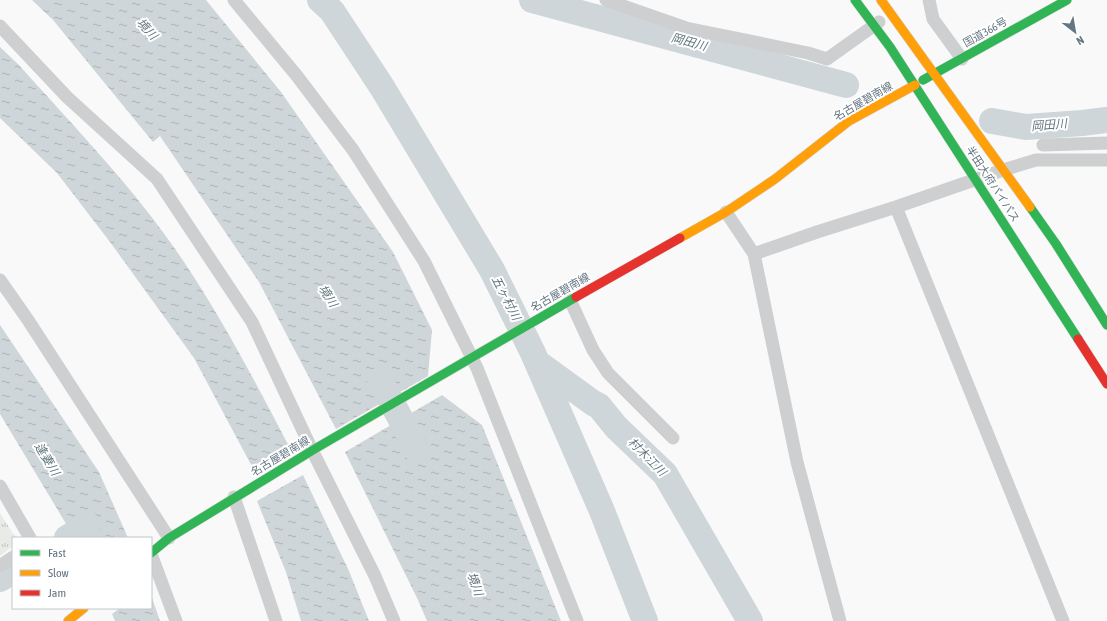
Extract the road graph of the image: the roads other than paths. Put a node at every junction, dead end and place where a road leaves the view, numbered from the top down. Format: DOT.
graph roads {
  1 [pos="234,0"];
  2 [pos="606,0"];
  3 [pos="855,0"];
  4 [pos="881,0"];
  5 [pos="929,0"];
  6 [pos="1067,0"];
  7 [pos="890,14"];
  8 [pos="0,26"];
  9 [pos="874,26"];
  10 [pos="962,59"];
  11 [pos="935,74"];
  12 [pos="915,85"];
  13 [pos="1107,143"];
  14 [pos="1043,145"];
  15 [pos="1107,160"];
  16 [pos="1003,170"];
  17 [pos="976,179"];
  18 [pos="896,208"];
  19 [pos="726,212"];
  20 [pos="754,254"];
  21 [pos="0,280"];
  22 [pos="570,300"];
  23 [pos="1107,325"];
  24 [pos="472,357"];
  25 [pos="1107,384"];
  26 [pos="673,438"];
  27 [pos="312,450"];
  28 [pos="0,486"];
  29 [pos="238,495"];
  30 [pos="29,537"];
  31 [pos="169,538"];
  32 [pos="152,552"];
  33 [pos="152,556"];
  34 [pos="12,558"];
  35 [pos="0,566"];
  36 [pos="176,621"];
  37 [pos="276,621"];
  38 [pos="394,621"];
  39 [pos="577,621"];
  40 [pos="840,621"];
  41 [pos="1063,621"];
  1 -- 24 [label="street"];
  2 -- 9 [label="street"];
  3 -- 9 [label="main road, 半田大府パイパス"];
  4 -- 7 [label="main road, 半田大府パイパス"];
  5 -- 10 [label="street"];
  6 -- 10 [label="main road, 国道366号"];
  7 -- 9 [label="street"];
  7 -- 11 [label="main road, 半田大府パイパス"];
  8 -- 27 [label="street"];
  9 -- 12 [label="main road, 半田大府パイパス"];
  10 -- 11 [label="main road, 国道366号"];
  11 -- 12 [label="main road, 国道366号"];
  11 -- 16 [label="main road, 半田大府パイパス"];
  12 -- 17 [label="main road, 半田大府パイパス"];
  12 -- 19 [label="main road, 名古屋碧南線"];
  13 -- 14 [label="street"];
  15 -- 16 [label="street"];
  16 -- 17 [label="street"];
  16 -- 23 [label="main road, 半田大府パイパス"];
  17 -- 18 [label="street"];
  17 -- 25 [label="main road, 半田大府パイパス"];
  18 -- 20 [label="street"];
  18 -- 41 [label="street"];
  19 -- 20 [label="street"];
  19 -- 22 [label="main road, 名古屋碧南線"];
  20 -- 40 [label="street"];
  21 -- 31 [label="street"];
  22 -- 24 [label="main road, 名古屋碧南線"];
  22 -- 26 [label="street"];
  24 -- 27 [label="main road, 名古屋碧南線"];
  24 -- 39 [label="street"];
  27 -- 29 [label="main road, 名古屋碧南線"];
  27 -- 38 [label="street"];
  28 -- 30 [label="street"];
  29 -- 31 [label="main road, 名古屋碧南線"];
  29 -- 37 [label="street"];
  31 -- 32 [label="main road, 名古屋碧南線"];
  33 -- 36 [label="street"];
  34 -- 35 [label="street"];
}
